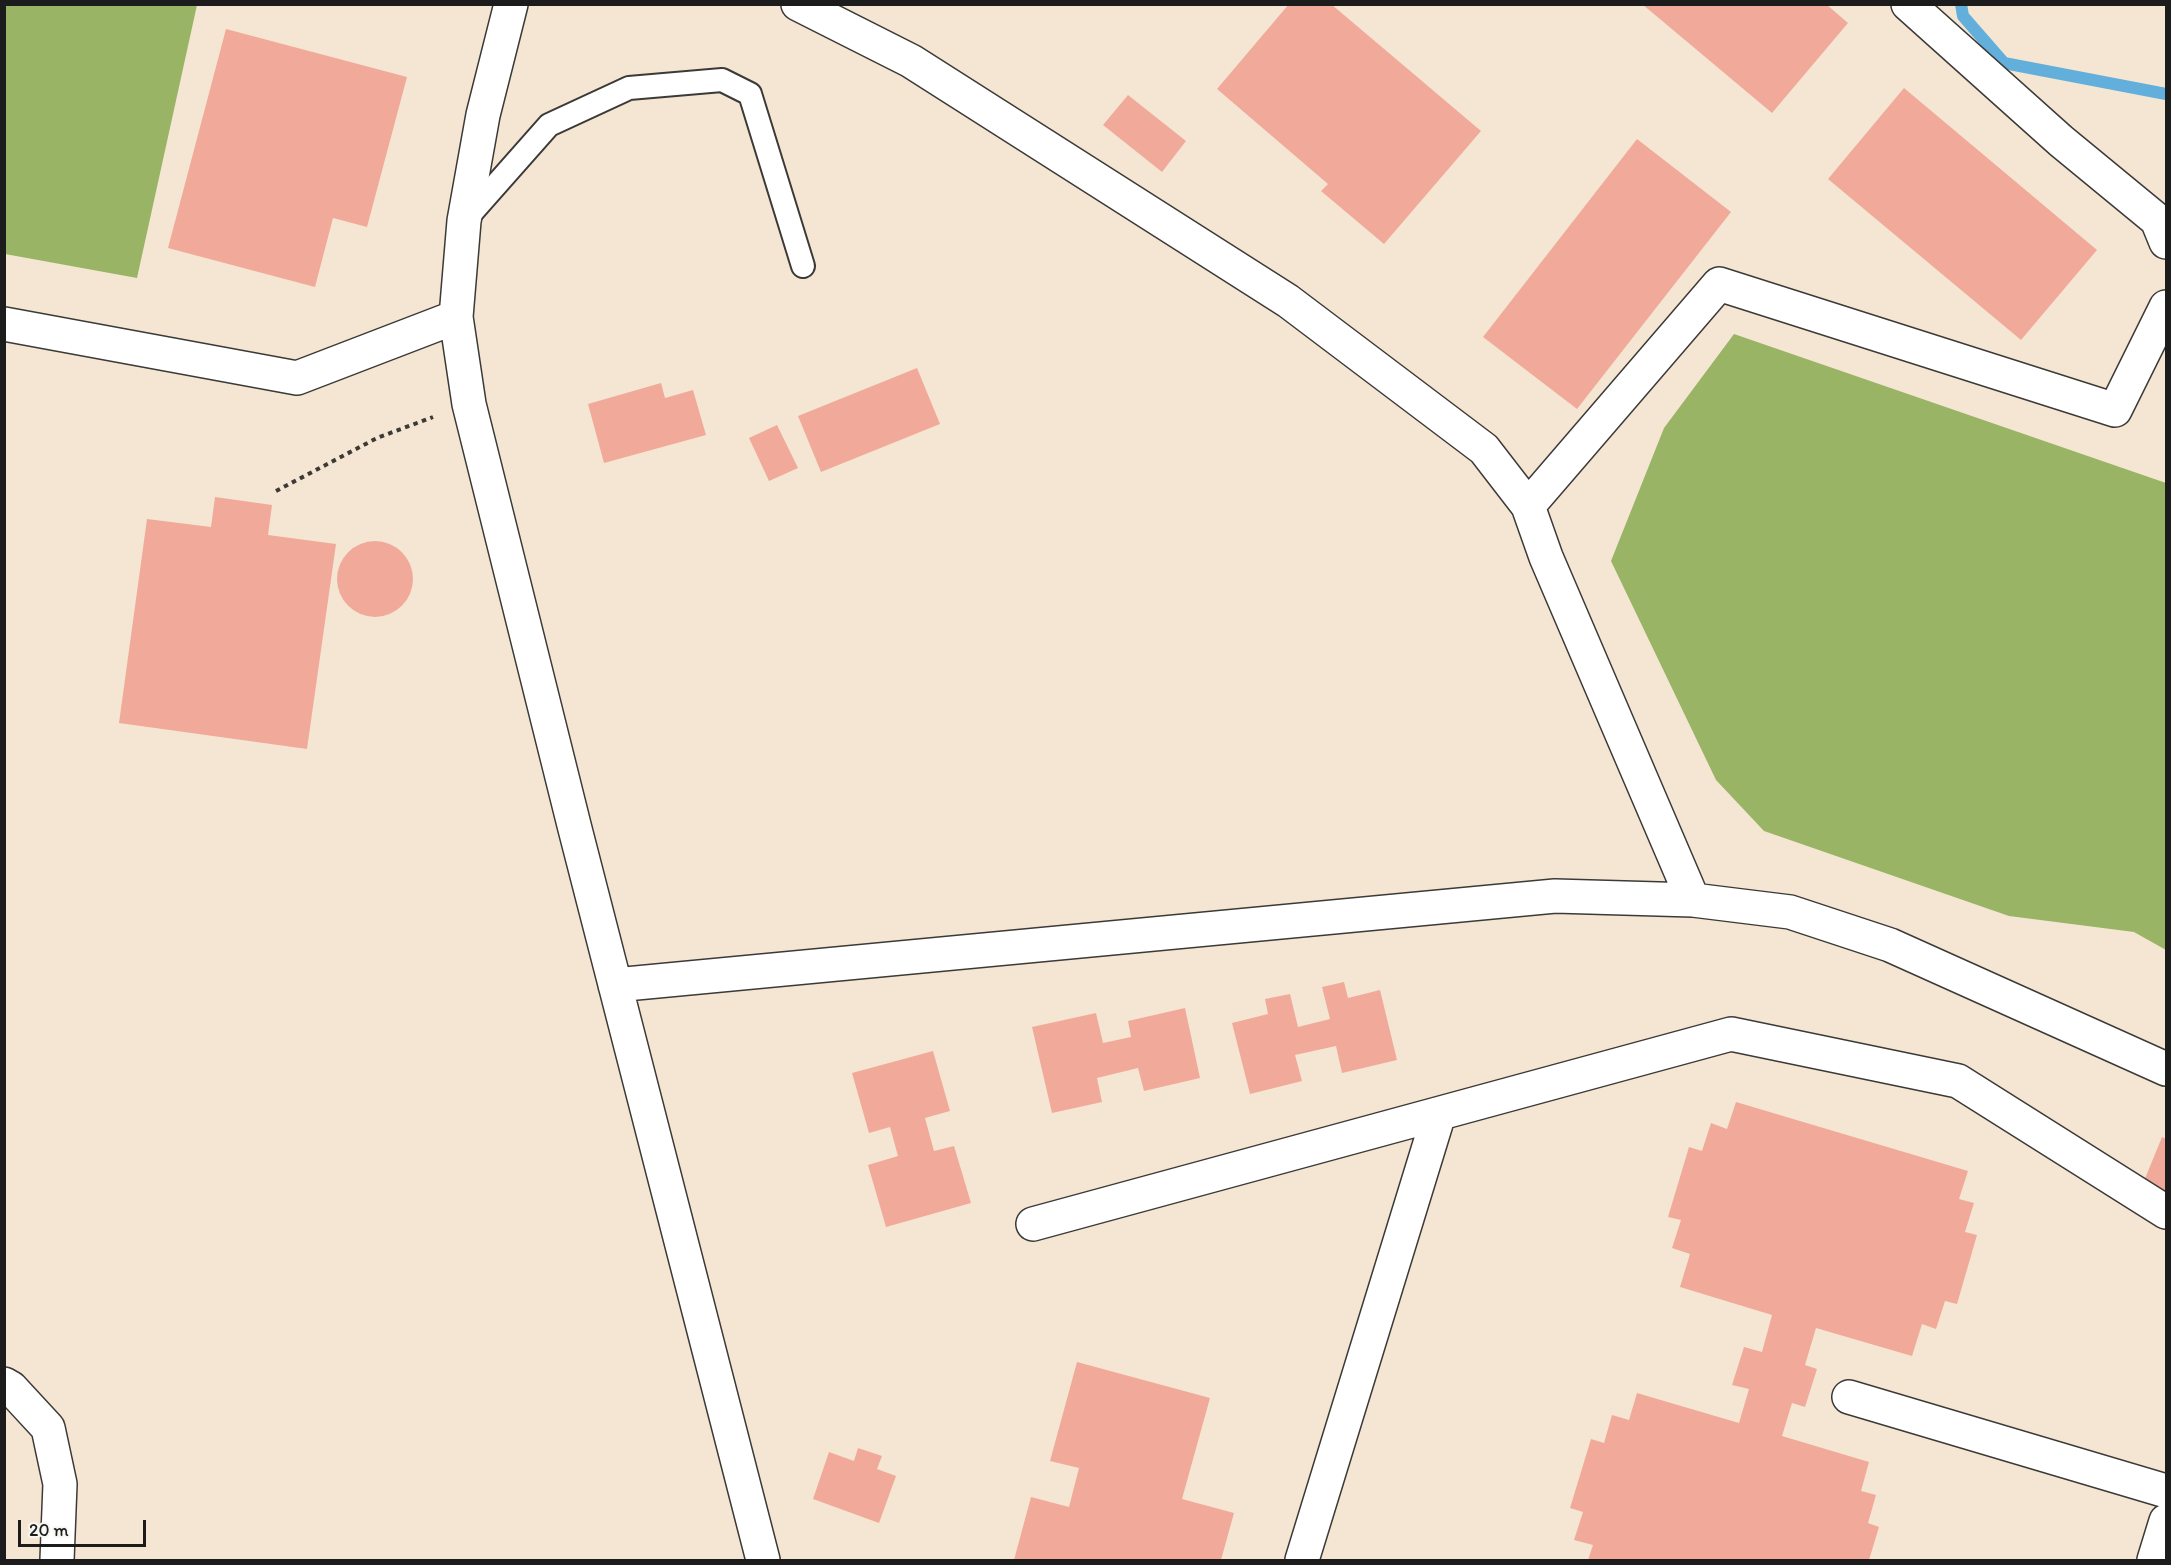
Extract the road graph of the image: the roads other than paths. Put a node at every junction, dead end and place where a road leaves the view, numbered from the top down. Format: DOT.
graph roads {
  1 [pos="511,4"];
  2 [pos="798,4"];
  3 [pos="1908,4"];
  4 [pos="464,221"];
  5 [pos="2166,242"];
  6 [pos="803,266"];
  7 [pos="2166,307"];
  8 [pos="456,317"];
  9 [pos="4,324"];
  10 [pos="1527,506"];
  11 [pos="1693,900"];
  12 [pos="615,985"];
  13 [pos="2166,1069"];
  14 [pos="1439,1114"];
  15 [pos="2166,1212"];
  16 [pos="1033,1224"];
  17 [pos="4,1384"];
  18 [pos="1849,1397"];
  19 [pos="2166,1491"];
  20 [pos="2166,1521"];
  21 [pos="57,1560"];
  22 [pos="763,1560"];
  23 [pos="1302,1560"];
  24 [pos="2154,1560"];
  1 -- 4 [label="street"];
  2 -- 10 [label="street"];
  3 -- 5 [label="street"];
  4 -- 6 [label="lane"];
  4 -- 8 [label="street"];
  7 -- 10 [label="street"];
  8 -- 9 [label="street"];
  8 -- 12 [label="street"];
  10 -- 11 [label="street"];
  11 -- 12 [label="street"];
  11 -- 13 [label="street"];
  12 -- 22 [label="street"];
  14 -- 15 [label="street"];
  14 -- 16 [label="street"];
  14 -- 23 [label="street"];
  17 -- 21 [label="street"];
  18 -- 19 [label="street"];
  20 -- 24 [label="street"];
}
